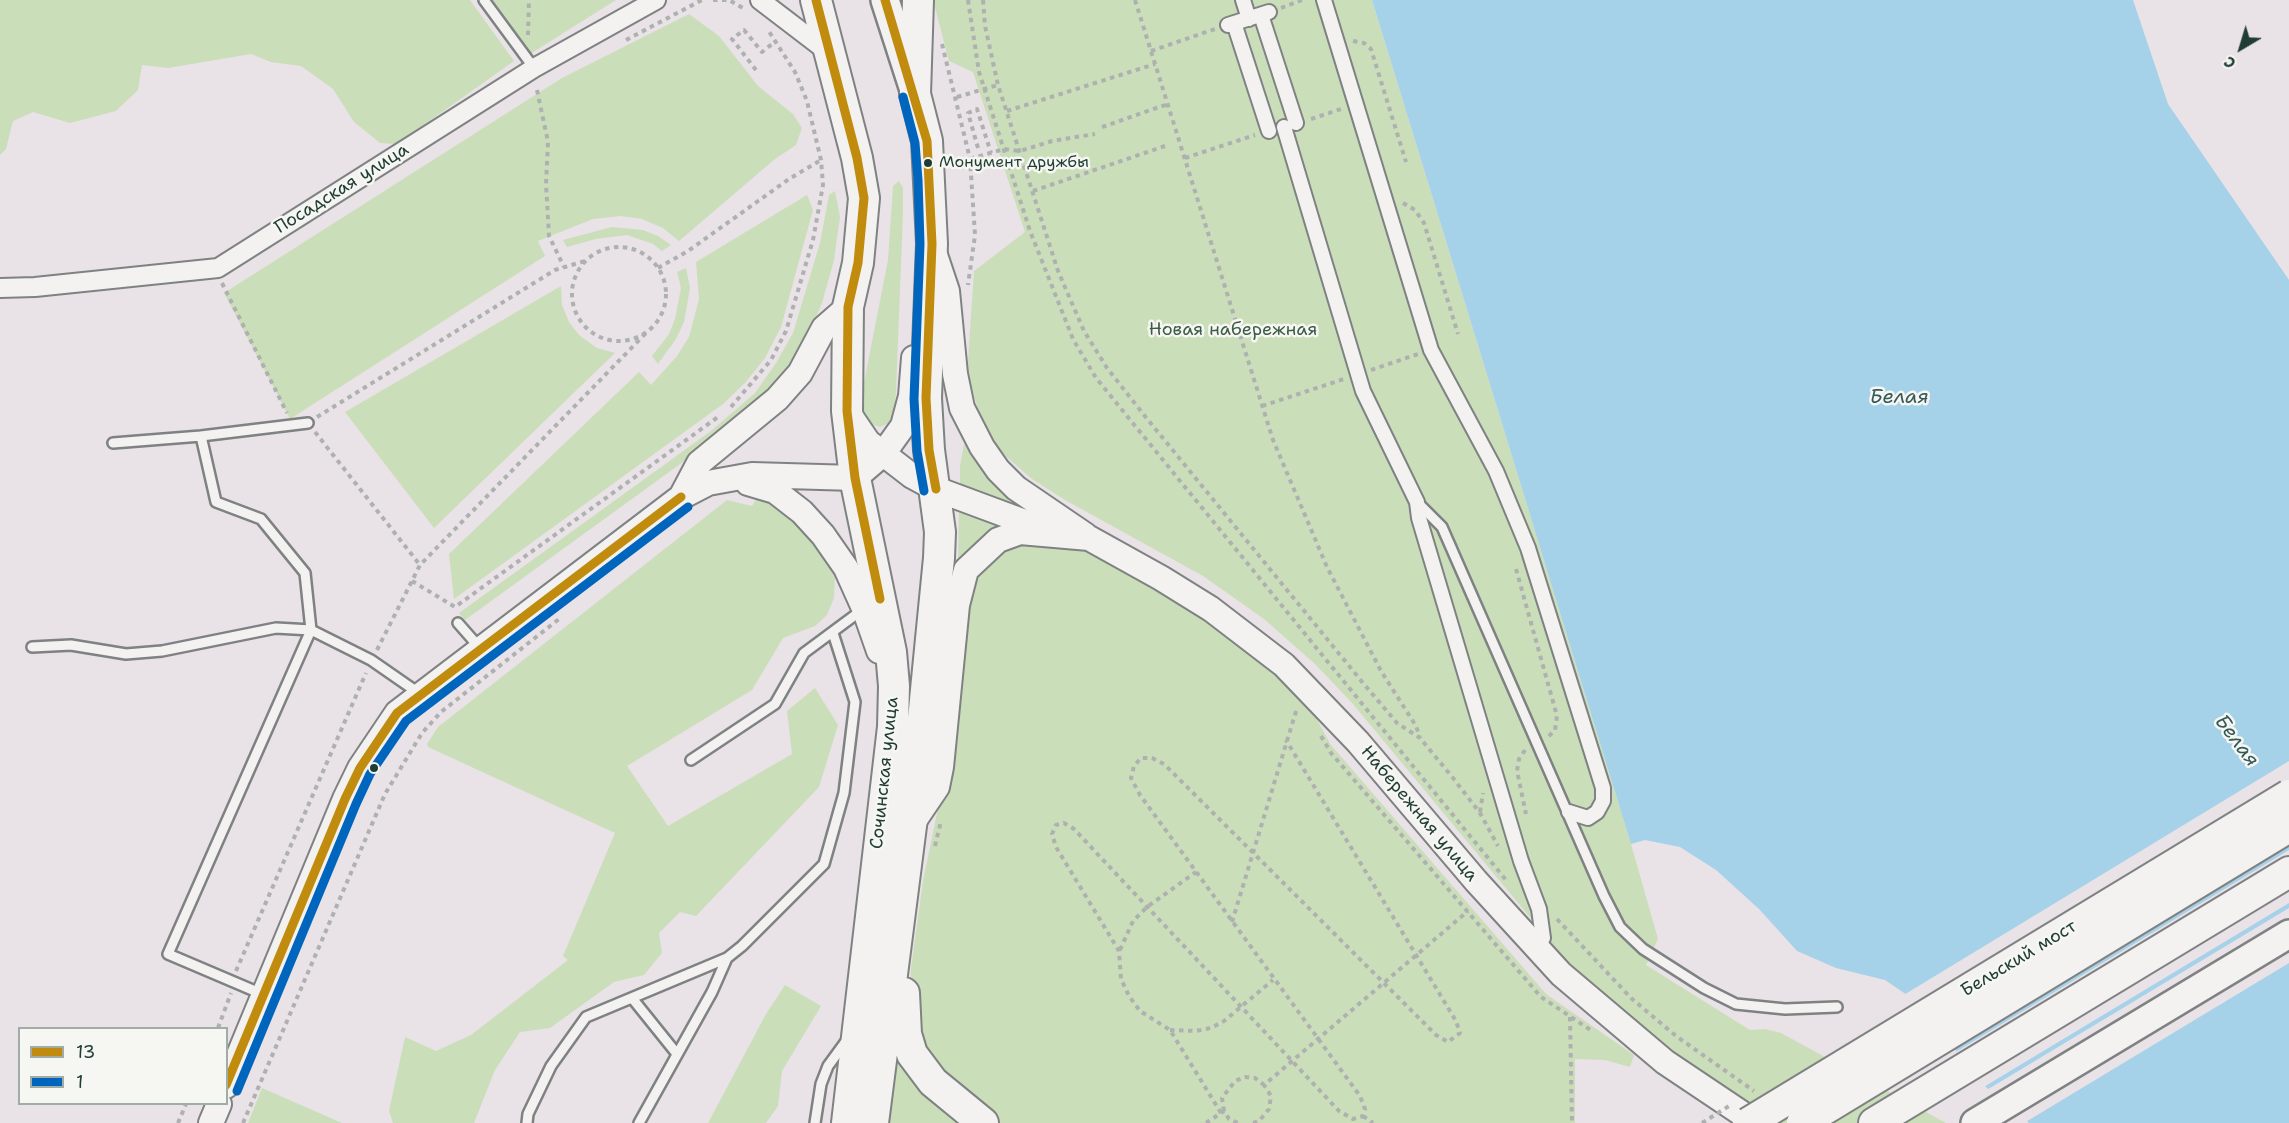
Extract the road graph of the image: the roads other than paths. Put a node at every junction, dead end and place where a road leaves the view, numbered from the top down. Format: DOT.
graph roads {
  1 [pos="484,0"];
  2 [pos="656,0"];
  3 [pos="816,0"];
  4 [pos="885,0"];
  5 [pos="918,0"];
  6 [pos="1243,0"];
  7 [pos="1324,0"];
  8 [pos="754,5"];
  9 [pos="1260,15"];
  10 [pos="832,55"];
  11 [pos="534,68"];
  12 [pos="915,94"];
  13 [pos="1295,124"];
  14 [pos="932,244"];
  15 [pos="0,288"];
  16 [pos="848,307"];
  17 [pos="929,314"];
  18 [pos="853,421"];
  19 [pos="308,423"];
  20 [pos="903,426"];
  21 [pos="201,436"];
  22 [pos="113,443"];
  23 [pos="883,454"];
  24 [pos="855,478"];
  25 [pos="924,482"];
  26 [pos="681,497"];
  27 [pos="1417,502"];
  28 [pos="1064,535"];
  29 [pos="1089,538"];
  30 [pos="864,608"];
  31 [pos="458,623"];
  32 [pos="311,630"];
  33 [pos="833,633"];
  34 [pos="32,647"];
  35 [pos="480,648"];
  36 [pos="894,686"];
  37 [pos="422,696"];
  38 [pos="691,760"];
  39 [pos="2289,795"];
  40 [pos="1569,812"];
  41 [pos="912,824"];
  42 [pos="2289,827"];
  43 [pos="2289,873"];
  44 [pos="904,888"];
  45 [pos="2289,934"];
  46 [pos="1536,948"];
  47 [pos="727,958"];
  48 [pos="264,995"];
  49 [pos="632,998"];
  50 [pos="1837,1006"];
  51 [pos="857,1025"];
  52 [pos="677,1054"];
  53 [pos="228,1081"];
  54 [pos="219,1105"];
  55 [pos="211,1123"];
  56 [pos="527,1123"];
  57 [pos="639,1123"];
  58 [pos="815,1123"];
  59 [pos="847,1123"];
  60 [pos="873,1123"];
  61 [pos="983,1123"];
  62 [pos="1748,1123"];
  63 [pos="1756,1123"];
  64 [pos="1802,1123"];
  65 [pos="1874,1123"];
  66 [pos="1975,1123"];
  1 -- 11 [label="lane"];
  2 -- 11 [label="street, Посадская улица"];
  3 -- 10 [label="main road, Сочинская улица"];
  4 -- 12 [label="main road, Сочинская улица"];
  5 -- 12 [label="main road"];
  6 -- 9 [label="street"];
  7 -- 40 [label="street"];
  8 -- 10 [label="street"];
  9 -- 13 [label="street"];
  9 -- 13 [label="street"];
  10 -- 16 [label="main road, Сочинская улица"];
  11 -- 15 [label="street, Посадская улица"];
  12 -- 14 [label="main road, Сочинская улица"];
  13 -- 27 [label="street"];
  14 -- 17 [label="main road, Сочинская улица"];
  14 -- 29 [label="street"];
  16 -- 18 [label="main road, Сочинская улица"];
  16 -- 26 [label="street"];
  17 -- 20 [label="street"];
  17 -- 25 [label="main road, Сочинская улица"];
  18 -- 20 [label="street"];
  18 -- 23 [label="street"];
  18 -- 24 [label="main road, Сочинская улица"];
  19 -- 21 [label="lane"];
  20 -- 23 [label="street"];
  21 -- 22 [label="lane"];
  21 -- 32 [label="lane"];
  23 -- 24 [label="street"];
  23 -- 25 [label="street"];
  24 -- 25 [label="street"];
  24 -- 26 [label="street"];
  24 -- 36 [label="main road, Сочинская улица"];
  25 -- 28 [label="street"];
  25 -- 41 [label="main road, Сочинская улица"];
  26 -- 30 [label="street"];
  26 -- 35 [label="street"];
  27 -- 40 [label="lane"];
  27 -- 46 [label="street"];
  28 -- 29 [label="street, Набережная улица"];
  28 -- 41 [label="street"];
  29 -- 46 [label="street, Набережная улица"];
  30 -- 33 [label="lane"];
  30 -- 36 [label="street"];
  31 -- 35 [label="lane"];
  32 -- 34 [label="lane"];
  32 -- 37 [label="lane"];
  32 -- 48 [label="lane"];
  33 -- 38 [label="lane"];
  33 -- 47 [label="lane"];
  35 -- 37 [label="street"];
  36 -- 51 [label="main road, Сочинская улица"];
  37 -- 48 [label="street"];
  39 -- 62 [label="main road, Бельский мост, bridge"];
  40 -- 50 [label="lane"];
  41 -- 44 [label="main road, Сочинская улица"];
  42 -- 64 [label="main road, Бельский мост, bridge"];
  43 -- 65 [label="main road"];
  44 -- 60 [label="main road, Сочинская улица"];
  44 -- 61 [label="main road"];
  45 -- 66 [label="main road"];
  46 -- 63 [label="street, Набережная улица"];
  47 -- 49 [label="lane"];
  47 -- 52 [label="lane"];
  48 -- 53 [label="street"];
  49 -- 52 [label="lane"];
  49 -- 56 [label="lane"];
  51 -- 58 [label="lane"];
  51 -- 59 [label="main road, Сочинская улица"];
  52 -- 57 [label="lane"];
  54 -- 55 [label="street"];
}
